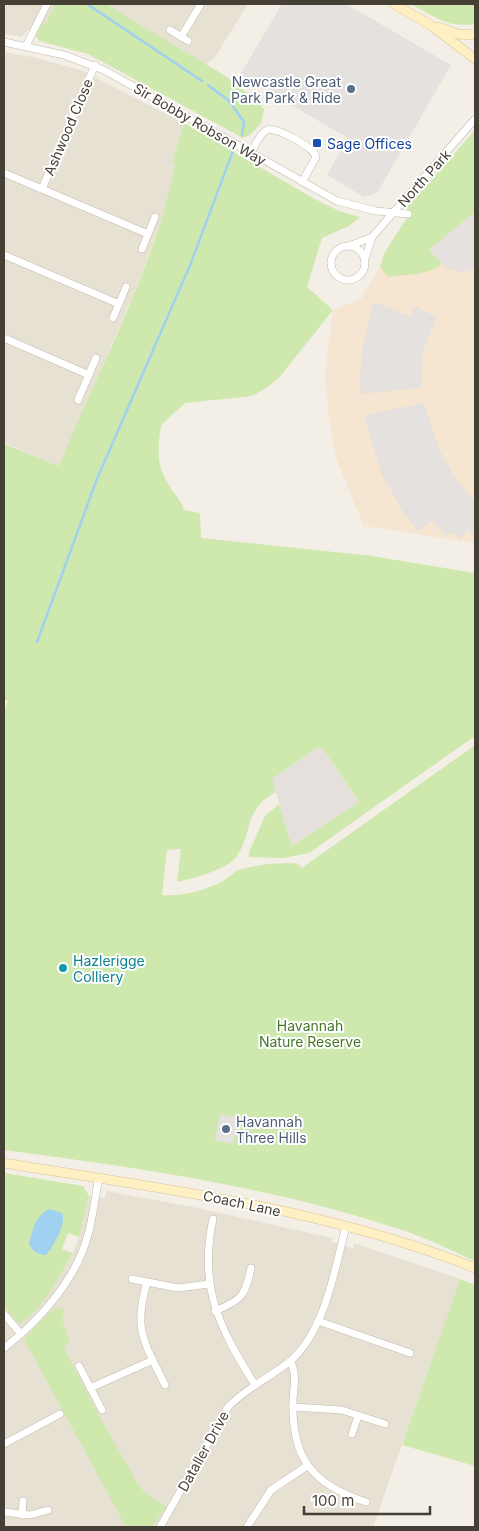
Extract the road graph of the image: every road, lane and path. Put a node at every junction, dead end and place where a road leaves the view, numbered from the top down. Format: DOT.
graph roads {
  1 [pos="47,4"];
  2 [pos="201,4"];
  3 [pos="394,4"];
  4 [pos="429,24"];
  5 [pos="170,30"];
  6 [pos="475,35"];
  7 [pos="4,42"];
  8 [pos="26,46"];
  9 [pos="475,58"];
  10 [pos="94,65"];
  11 [pos="475,119"];
  12 [pos="251,152"];
  13 [pos="4,173"];
  14 [pos="302,182"];
  15 [pos="42,189"];
  16 [pos="393,212"];
  17 [pos="408,214"];
  18 [pos="155,216"];
  19 [pos="148,234"];
  20 [pos="372,237"];
  21 [pos="348,246"];
  22 [pos="142,250"];
  23 [pos="4,255"];
  24 [pos="365,259"];
  25 [pos="126,287"];
  26 [pos="119,304"];
  27 [pos="113,318"];
  28 [pos="4,338"];
  29 [pos="96,358"];
  30 [pos="89,374"];
  31 [pos="78,400"];
  32 [pos="4,1163"];
  33 [pos="98,1177"];
  34 [pos="213,1219"];
  35 [pos="346,1226"];
  36 [pos="251,1268"];
  37 [pos="475,1268"];
  38 [pos="132,1279"];
  39 [pos="147,1282"];
  40 [pos="209,1284"];
  41 [pos="216,1311"];
  42 [pos="4,1314"];
  43 [pos="318,1320"];
  44 [pos="21,1334"];
  45 [pos="4,1348"];
  46 [pos="410,1353"];
  47 [pos="153,1360"];
  48 [pos="290,1361"];
  49 [pos="79,1366"];
  50 [pos="165,1385"];
  51 [pos="255,1385"];
  52 [pos="90,1388"];
  53 [pos="293,1407"];
  54 [pos="102,1410"];
  55 [pos="60,1414"];
  56 [pos="358,1416"];
  57 [pos="385,1424"];
  58 [pos="352,1434"];
  59 [pos="4,1444"];
  60 [pos="307,1466"];
  61 [pos="23,1501"];
  62 [pos="366,1502"];
  63 [pos="48,1510"];
  64 [pos="4,1512"];
  65 [pos="22,1515"];
  66 [pos="160,1527"];
  67 [pos="246,1527"];
  1 -- 8 [label="street"];
  2 -- 5 [label="street"];
  3 -- 4 [label="street"];
  4 -- 6 [label="street"];
  4 -- 9 [label="street"];
  7 -- 8 [label="street, Sir Bobby Robson Way"];
  8 -- 10 [label="street, Sir Bobby Robson Way"];
  10 -- 12 [label="street, Sir Bobby Robson Way"];
  10 -- 15 [label="street, Ashwood Close"];
  11 -- 16 [label="street, North Park"];
  12 -- 14 [label="street, Sir Bobby Robson Way"];
  12 -- 14 [label="street"];
  13 -- 15 [label="street, Ashwood Close"];
  14 -- 16 [label="street, Sir Bobby Robson Way"];
  15 -- 19 [label="street, Ashwood Close"];
  16 -- 17 [label="street, Sir Bobby Robson Way"];
  16 -- 20 [label="street, North Park"];
  18 -- 19 [label="street"];
  19 -- 22 [label="street"];
  20 -- 21 [label="street, North Park"];
  20 -- 24 [label="street, North Park"];
  21 -- 24 [label="street"];
  21 -- 24 [label="street, North Park"];
  23 -- 26 [label="street"];
  25 -- 26 [label="street"];
  26 -- 27 [label="street"];
  28 -- 30 [label="street"];
  29 -- 30 [label="street"];
  30 -- 31 [label="street"];
  32 -- 33 [label="street, Coach Lane"];
  33 -- 35 [label="street, Coach Lane"];
  33 -- 44 [label="street"];
  34 -- 40 [label="street"];
  35 -- 37 [label="street, Coach Lane"];
  35 -- 43 [label="street, Dataller Drive"];
  36 -- 41 [label="street"];
  38 -- 39 [label="street"];
  39 -- 40 [label="street"];
  39 -- 47 [label="street"];
  40 -- 41 [label="street"];
  41 -- 51 [label="street"];
  42 -- 44 [label="street"];
  43 -- 46 [label="street"];
  43 -- 48 [label="street, Dataller Drive"];
  44 -- 45 [label="street"];
  47 -- 50 [label="street"];
  47 -- 52 [label="street"];
  48 -- 51 [label="street, Dataller Drive"];
  48 -- 53 [label="street"];
  49 -- 52 [label="street"];
  51 -- 66 [label="street, Dataller Drive"];
  52 -- 54 [label="street"];
  53 -- 56 [label="street"];
  53 -- 60 [label="street"];
  55 -- 59 [label="street"];
  56 -- 57 [label="street"];
  56 -- 58 [label="street"];
  60 -- 62 [label="street"];
  60 -- 67 [label="street"];
  61 -- 65 [label="street"];
  63 -- 65 [label="street"];
  64 -- 65 [label="street"];
}
